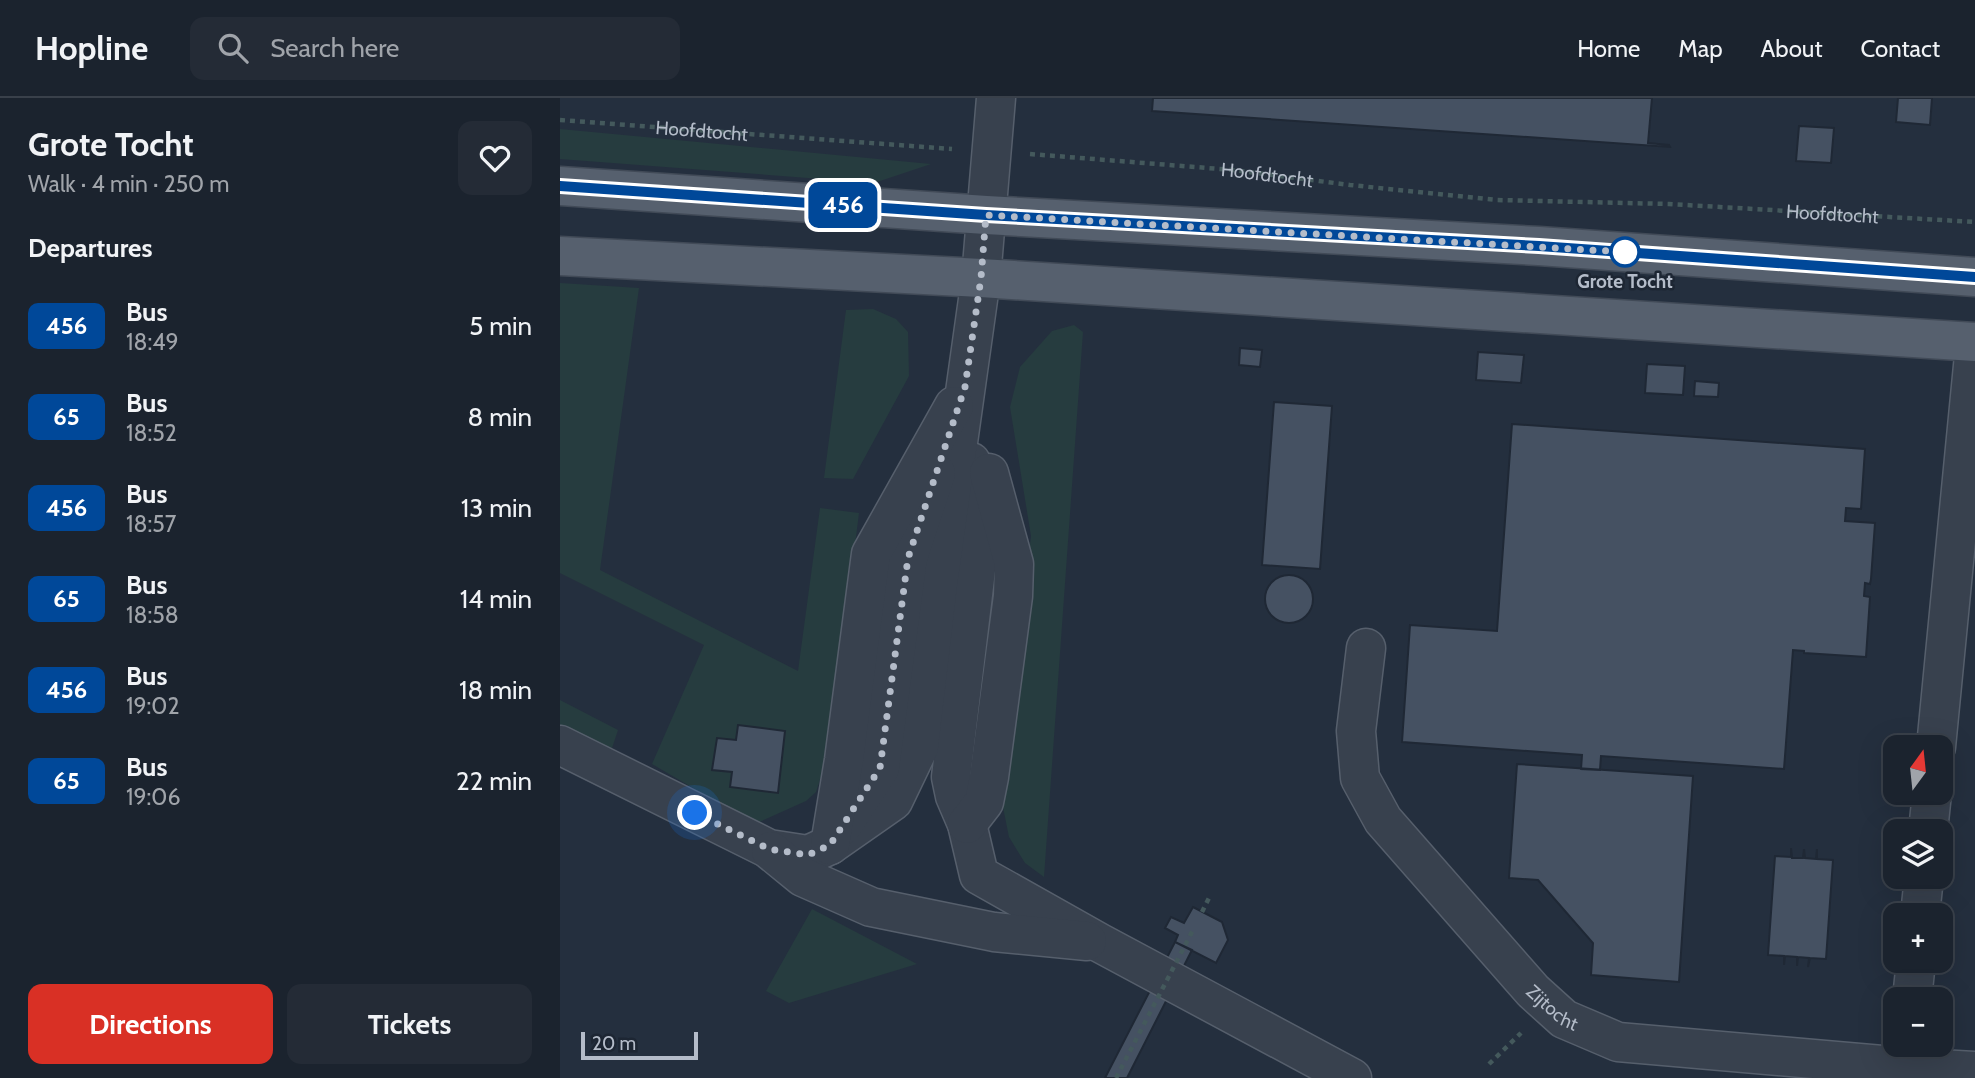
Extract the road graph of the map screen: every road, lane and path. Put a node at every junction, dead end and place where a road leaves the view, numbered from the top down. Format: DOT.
graph roads {
  1 [pos="996,98"];
  2 [pos="560,120"];
  3 [pos="992,152"];
  4 [pos="560,186"];
  5 [pos="986,215"];
  6 [pos="1975,222"];
  7 [pos="560,256"];
  8 [pos="1975,277"];
  9 [pos="981,278"];
  10 [pos="1975,344"];
  11 [pos="965,387"];
  12 [pos="1366,648"];
  13 [pos="1938,735"];
  14 [pos="560,746"];
  15 [pos="830,845"];
  16 [pos="769,849"];
  17 [pos="1209,898"];
  18 [pos="1202,912"];
  19 [pos="1193,930"];
  20 [pos="1100,943"];
  21 [pos="1906,1063"];
  22 [pos="1975,1071"];
  23 [pos="1116,1078"];
  24 [pos="1352,1078"];
  1 -- 3 [label="street"];
  2 -- 3 [label="path, Hoofdtocht"];
  3 -- 5 [label="street"];
  3 -- 6 [label="path, Hoofdtocht"];
  4 -- 5 [label="main road"];
  5 -- 8 [label="main road"];
  5 -- 9 [label="street"];
  7 -- 9 [label="main road"];
  9 -- 10 [label="main road"];
  9 -- 11 [label="street"];
  10 -- 13 [label="street"];
  11 -- 15 [label="street"];
  11 -- 15 [label="street"];
  11 -- 20 [label="street"];
  12 -- 21 [label="street, Zijtocht"];
  14 -- 16 [label="street"];
  15 -- 16 [label="street"];
  16 -- 20 [label="street"];
  17 -- 18 [label="path"];
  19 -- 23 [label="path, bridge"];
  20 -- 24 [label="street"];
  21 -- 22 [label="street, Zijtocht"];
}
